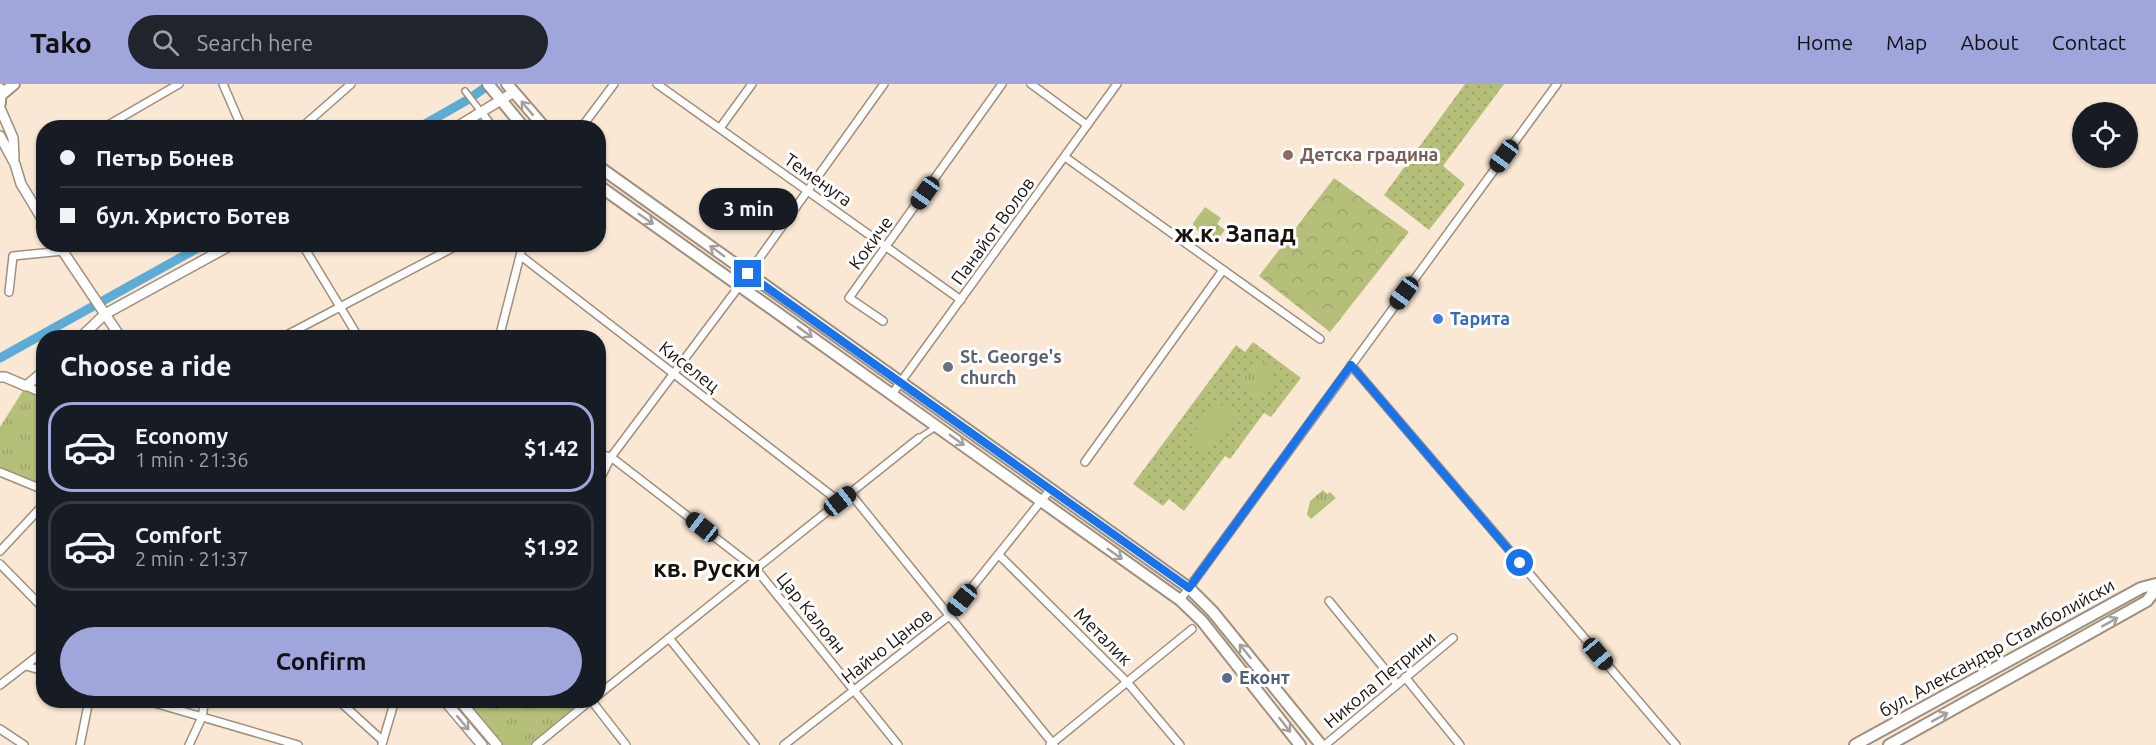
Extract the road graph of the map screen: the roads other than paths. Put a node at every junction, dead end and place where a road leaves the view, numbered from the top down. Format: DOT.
graph roads {
  1 [pos="14,84"];
  2 [pos="179,84"];
  3 [pos="223,84"];
  4 [pos="351,84"];
  5 [pos="488,84"];
  6 [pos="614,84"];
  7 [pos="657,84"];
  8 [pos="752,84"];
  9 [pos="884,84"];
  10 [pos="1002,84"];
  11 [pos="1031,84"];
  12 [pos="1117,84"];
  13 [pos="1557,84"];
  14 [pos="511,88"];
  15 [pos="0,89"];
  16 [pos="466,92"];
  17 [pos="1,96"];
  18 [pos="500,99"];
  19 [pos="0,103"];
  20 [pos="0,108"];
  21 [pos="481,111"];
  22 [pos="117,120"];
  23 [pos="239,120"];
  24 [pos="310,120"];
  25 [pos="467,120"];
  26 [pos="487,120"];
  27 [pos="517,120"];
  28 [pos="538,120"];
  29 [pos="587,120"];
  30 [pos="1087,125"];
  31 [pos="720,128"];
  32 [pos="0,136"];
  33 [pos="1065,157"];
  34 [pos="15,164"];
  35 [pos="606,172"];
  36 [pos="606,191"];
  37 [pos="808,191"];
  38 [pos="36,209"];
  39 [pos="887,247"];
  40 [pos="38,252"];
  41 [pos="64,252"];
  42 [pos="218,252"];
  43 [pos="307,252"];
  44 [pos="444,252"];
  45 [pos="522,252"];
  46 [pos="521,256"];
  47 [pos="1223,270"];
  48 [pos="748,274"];
  49 [pos="740,285"];
  50 [pos="9,292"];
  51 [pos="961,300"];
  52 [pos="340,305"];
  53 [pos="105,314"];
  54 [pos="883,321"];
  55 [pos="88,330"];
  56 [pos="116,330"];
  57 [pos="295,330"];
  58 [pos="354,330"];
  59 [pos="501,330"];
  60 [pos="1320,339"];
  61 [pos="1351,365"];
  62 [pos="675,375"];
  63 [pos="0,377"];
  64 [pos="36,378"];
  65 [pos="901,384"];
  66 [pos="26,386"];
  67 [pos="36,390"];
  68 [pos="892,394"];
  69 [pos="937,426"];
  70 [pos="919,438"];
  71 [pos="606,456"];
  72 [pos="611,457"];
  73 [pos="1085,462"];
  74 [pos="606,467"];
  75 [pos="0,472"];
  76 [pos="36,487"];
  77 [pos="1050,490"];
  78 [pos="850,493"];
  79 [pos="840,501"];
  80 [pos="1041,502"];
  81 [pos="36,513"];
  82 [pos="0,551"];
  83 [pos="999,555"];
  84 [pos="0,564"];
  85 [pos="756,569"];
  86 [pos="2156,584"];
  87 [pos="1189,588"];
  88 [pos="2156,589"];
  89 [pos="1180,600"];
  90 [pos="36,601"];
  91 [pos="1329,601"];
  92 [pos="949,616"];
  93 [pos="1202,621"];
  94 [pos="1192,629"];
  95 [pos="669,638"];
  96 [pos="1453,638"];
  97 [pos="36,658"];
  98 [pos="26,666"];
  99 [pos="36,669"];
  100 [pos="1405,677"];
  101 [pos="1127,682"];
  102 [pos="1397,684"];
  103 [pos="0,685"];
  104 [pos="606,689"];
  105 [pos="854,690"];
  106 [pos="87,708"];
  107 [pos="171,708"];
  108 [pos="204,708"];
  109 [pos="346,708"];
  110 [pos="393,708"];
  111 [pos="451,708"];
  112 [pos="466,708"];
  113 [pos="582,708"];
  114 [pos="597,708"];
  115 [pos="202,717"];
  116 [pos="0,729"];
  117 [pos="285,743"];
  118 [pos="382,743"];
  119 [pos="1052,744"];
  120 [pos="24,745"];
  121 [pos="80,745"];
  122 [pos="189,745"];
  123 [pos="298,745"];
  124 [pos="482,745"];
  125 [pos="497,745"];
  126 [pos="536,745"];
  127 [pos="626,745"];
  128 [pos="755,745"];
  129 [pos="784,745"];
  130 [pos="898,745"];
  131 [pos="1180,745"];
  132 [pos="1300,745"];
  133 [pos="1323,745"];
  134 [pos="1460,745"];
  135 [pos="1676,745"];
  136 [pos="1855,745"];
  137 [pos="1889,745"];
  1 -- 17 [label="main road"];
  2 -- 22 [label="street"];
  3 -- 23 [label="street"];
  4 -- 24 [label="street"];
  5 -- 18 [label="main road"];
  6 -- 29 [label="street"];
  7 -- 31 [label="street, Теменуга"];
  8 -- 31 [label="street"];
  9 -- 37 [label="street"];
  10 -- 39 [label="street, Кокиче"];
  11 -- 30 [label="street"];
  12 -- 30 [label="street, Панайот Волов"];
  13 -- 61 [label="street"];
  14 -- 18 [label="street"];
  28 -- 14 [label="main road, one-way"];
  15 -- 17 [label="main road"];
  16 -- 21 [label="street"];
  17 -- 19 [label="main road"];
  18 -- 21 [label="street"];
  18 -- 27 [label="main road"];
  20 -- 34 [label="street"];
  21 -- 25 [label="street"];
  21 -- 26 [label="street"];
  30 -- 33 [label="street, Панайот Волов"];
  31 -- 37 [label="street, Теменуга"];
  32 -- 34 [label="street"];
  33 -- 47 [label="street"];
  33 -- 51 [label="street, Панайот Волов"];
  34 -- 38 [label="street"];
  48 -- 35 [label="main road, one-way"];
  36 -- 49 [label="main road, one-way"];
  37 -- 39 [label="street, Теменуга"];
  37 -- 48 [label="street"];
  39 -- 51 [label="street, Теменуга"];
  39 -- 54 [label="street, Кокиче"];
  40 -- 50 [label="street"];
  41 -- 53 [label="street"];
  42 -- 53 [label="street"];
  43 -- 52 [label="street"];
  44 -- 52 [label="street"];
  45 -- 46 [label="street"];
  46 -- 59 [label="street"];
  46 -- 62 [label="street, Киселец"];
  47 -- 60 [label="street"];
  47 -- 73 [label="street"];
  48 -- 65 [label="main road"];
  49 -- 62 [label="street"];
  49 -- 68 [label="main road, one-way"];
  51 -- 65 [label="street, Панайот Волов"];
  52 -- 57 [label="street"];
  52 -- 58 [label="street"];
  53 -- 55 [label="street"];
  53 -- 56 [label="street"];
  61 -- 87 [label="street"];
  61 -- 135 [label="street"];
  62 -- 72 [label="street"];
  62 -- 79 [label="street, Киселец"];
  63 -- 66 [label="street"];
  64 -- 66 [label="street"];
  65 -- 68 [label="street, Панайот Волов"];
  65 -- 77 [label="main road"];
  66 -- 67 [label="street"];
  68 -- 69 [label="main road"];
  69 -- 70 [label="street"];
  69 -- 80 [label="main road, one-way"];
  70 -- 78 [label="street"];
  71 -- 72 [label="street, Цар Калоян"];
  72 -- 74 [label="street"];
  72 -- 85 [label="street, Цар Калоян"];
  75 -- 76 [label="street"];
  77 -- 80 [label="street, Найчо Цанов"];
  77 -- 87 [label="main road"];
  78 -- 79 [label="street"];
  78 -- 92 [label="street"];
  79 -- 85 [label="street"];
  80 -- 83 [label="street, Найчо Цанов"];
  80 -- 89 [label="main road, one-way"];
  81 -- 82 [label="street"];
  83 -- 92 [label="street, Найчо Цанов"];
  83 -- 101 [label="street, Металик"];
  84 -- 90 [label="street"];
  85 -- 95 [label="street"];
  85 -- 105 [label="street, Цар Калоян"];
  86 -- 136 [label="main road, бул. Александър Стамболийски"];
  87 -- 89 [label="street"];
  133 -- 87 [label="main road, one-way"];
  137 -- 88 [label="main road, бул. Александър Стамболийски, one-way"];
  89 -- 93 [label="main road"];
  91 -- 102 [label="street"];
  92 -- 105 [label="street, Найчо Цанов"];
  92 -- 119 [label="street"];
  93 -- 94 [label="street"];
  93 -- 132 [label="main road, one-way"];
  94 -- 101 [label="street"];
  95 -- 104 [label="street"];
  95 -- 128 [label="street"];
  96 -- 100 [label="street, Никола Петрини"];
  97 -- 98 [label="street"];
  98 -- 99 [label="street"];
  98 -- 103 [label="street"];
  100 -- 102 [label="street, Никола Петрини"];
  100 -- 134 [label="street"];
  101 -- 119 [label="street"];
  101 -- 131 [label="street, Металик"];
  102 -- 133 [label="street, Никола Петрини"];
  105 -- 129 [label="street, Найчо Цанов"];
  105 -- 130 [label="street, Цар Калоян"];
  106 -- 121 [label="street"];
  107 -- 115 [label="street"];
  108 -- 115 [label="street"];
  109 -- 118 [label="street"];
  110 -- 118 [label="street"];
  111 -- 124 [label="street, one-way"];
  112 -- 125 [label="street"];
  113 -- 126 [label="street"];
  114 -- 127 [label="street"];
  115 -- 117 [label="street"];
  115 -- 122 [label="street"];
  116 -- 120 [label="street"];
  117 -- 123 [label="street"];
}
